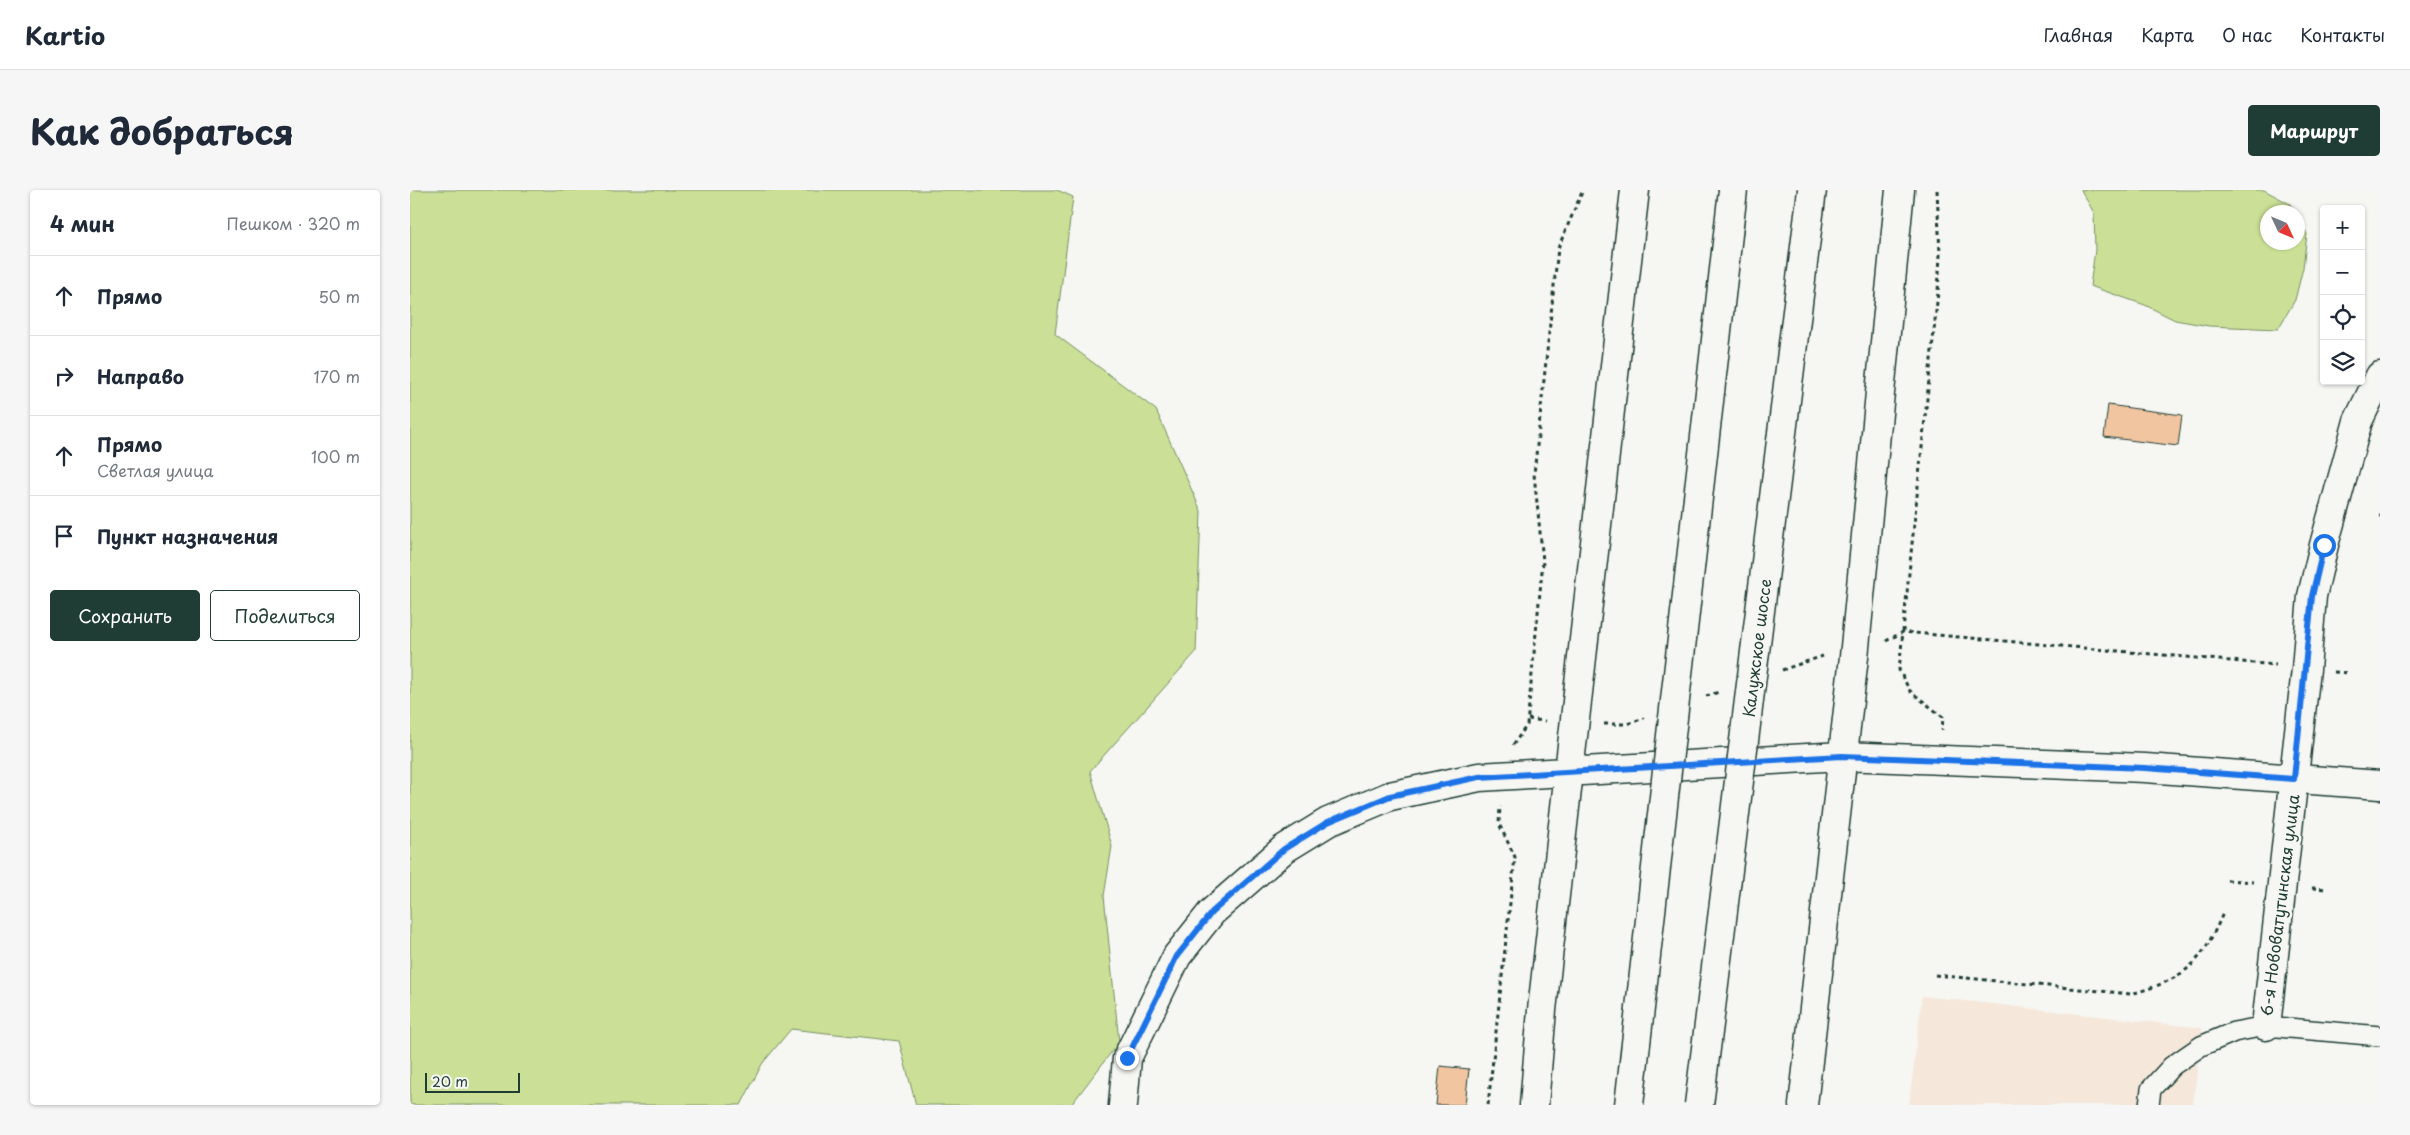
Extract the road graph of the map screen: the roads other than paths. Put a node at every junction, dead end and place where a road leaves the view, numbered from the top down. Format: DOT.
graph roads {
  1 [pos="1635,190"];
  2 [pos="1733,190"];
  3 [pos="1812,190"];
  4 [pos="1882,190"];
  5 [pos="1900,190"];
  6 [pos="2380,376"];
  7 [pos="1874,466"];
  8 [pos="1842,756"];
  9 [pos="1570,772"];
  10 [pos="2294,779"];
  11 [pos="2380,785"];
  12 [pos="2266,1026"];
  13 [pos="2380,1036"];
  14 [pos="1537,1102"];
  15 [pos="1122,1105"];
  16 [pos="1629,1105"];
  17 [pos="1699,1105"];
  18 [pos="1803,1105"];
  19 [pos="2149,1105"];
  1 -- 9 [label="main road"];
  2 -- 16 [label="main road, bridge"];
  3 -- 17 [label="main road, Калужское шоссе, bridge"];
  4 -- 7 [label="main road"];
  5 -- 7 [label="main road"];
  6 -- 10 [label="main road, 6-я Нововатутинская улица"];
  7 -- 8 [label="main road"];
  8 -- 9 [label="main road"];
  8 -- 10 [label="main road"];
  8 -- 18 [label="main road"];
  9 -- 14 [label="main road"];
  9 -- 15 [label="main road"];
  10 -- 11 [label="main road"];
  10 -- 12 [label="main road, 6-я Нововатутинская улица"];
  12 -- 13 [label="lane"];
  12 -- 19 [label="lane"];
}
